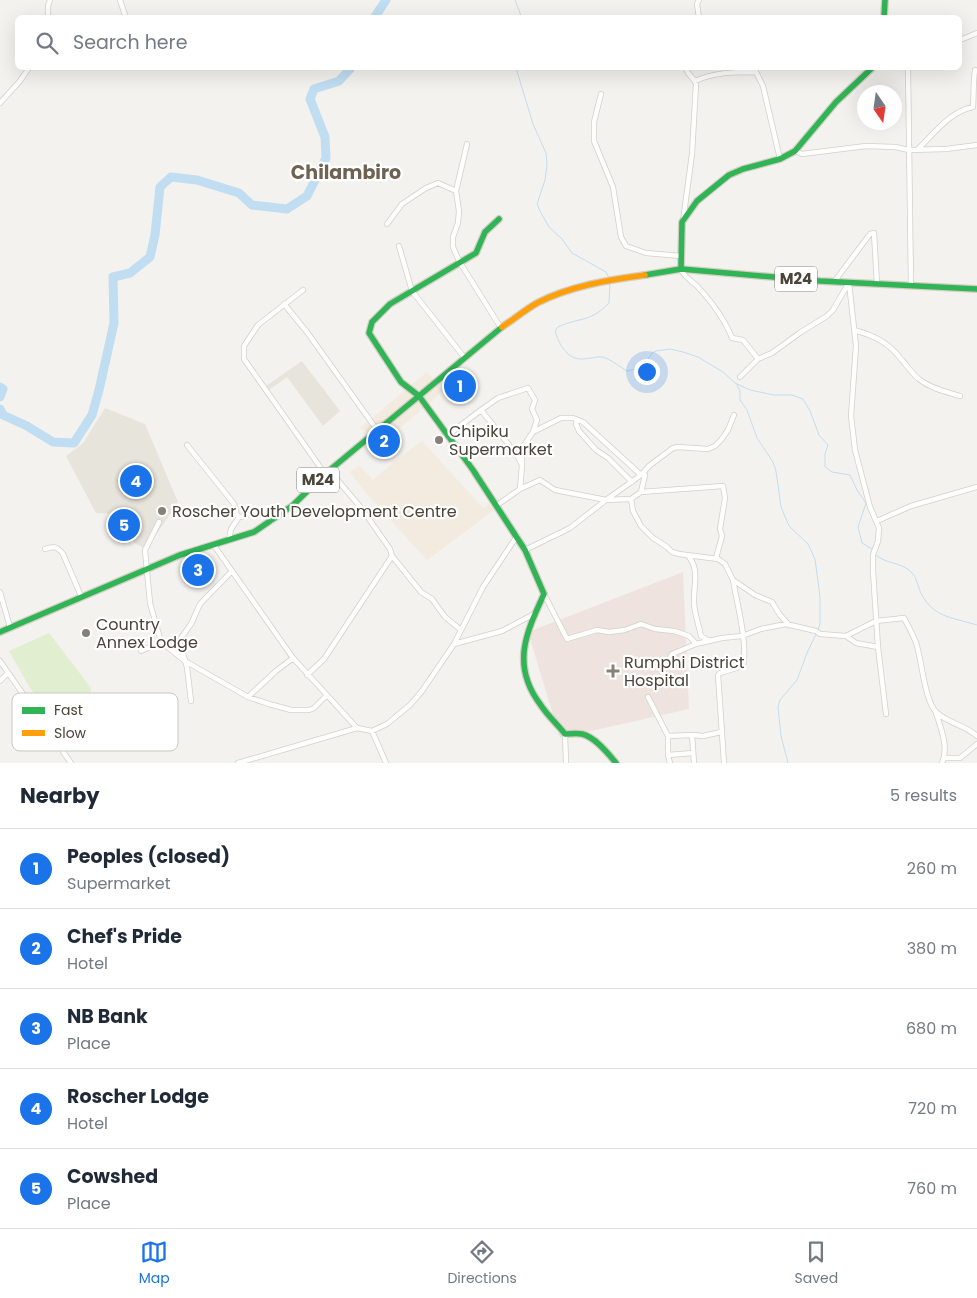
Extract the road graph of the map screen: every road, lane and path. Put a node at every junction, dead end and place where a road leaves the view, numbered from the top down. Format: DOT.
graph roads {
  1 [pos="50,0"];
  2 [pos="120,0"];
  3 [pos="698,0"];
  4 [pos="885,0"];
  5 [pos="48,15"];
  6 [pos="125,15"];
  7 [pos="699,15"];
  8 [pos="884,15"];
  9 [pos="977,33"];
  10 [pos="962,39"];
  11 [pos="28,70"];
  12 [pos="687,70"];
  13 [pos="755,70"];
  14 [pos="870,70"];
  15 [pos="908,70"];
  16 [pos="975,70"];
  17 [pos="695,81"];
  18 [pos="601,94"];
  19 [pos="0,103"];
  20 [pos="467,144"];
  21 [pos="977,145"];
  22 [pos="918,149"];
  23 [pos="909,150"];
  24 [pos="795,151"];
  25 [pos="780,159"];
  26 [pos="456,191"];
  27 [pos="499,219"];
  28 [pos="682,222"];
  29 [pos="387,224"];
  30 [pos="399,246"];
  31 [pos="681,256"];
  32 [pos="459,261"];
  33 [pos="681,269"];
  34 [pos="834,282"];
  35 [pos="848,284"];
  36 [pos="876,284"];
  37 [pos="911,286"];
  38 [pos="303,290"];
  39 [pos="977,290"];
  40 [pos="412,291"];
  41 [pos="284,304"];
  42 [pos="501,328"];
  43 [pos="854,330"];
  44 [pos="464,357"];
  45 [pos="758,359"];
  46 [pos="740,377"];
  47 [pos="419,396"];
  48 [pos="960,396"];
  49 [pos="481,410"];
  50 [pos="734,415"];
  51 [pos="578,420"];
  52 [pos="378,430"];
  53 [pos="533,432"];
  54 [pos="448,435"];
  55 [pos="187,445"];
  56 [pos="522,465"];
  57 [pos="327,472"];
  58 [pos="641,475"];
  59 [pos="632,482"];
  60 [pos="977,487"];
  61 [pos="520,489"];
  62 [pos="970,490"];
  63 [pos="641,492"];
  64 [pos="977,494"];
  65 [pos="631,499"];
  66 [pos="606,500"];
  67 [pos="496,506"];
  68 [pos="239,517"];
  69 [pos="272,521"];
  70 [pos="877,521"];
  71 [pos="158,522"];
  72 [pos="517,536"];
  73 [pos="230,540"];
  74 [pos="213,544"];
  75 [pos="45,549"];
  76 [pos="525,550"];
  77 [pos="392,556"];
  78 [pos="689,557"];
  79 [pos="716,558"];
  80 [pos="146,568"];
  81 [pos="232,571"];
  82 [pos="733,580"];
  83 [pos="0,592"];
  84 [pos="544,594"];
  85 [pos="81,596"];
  86 [pos="534,614"];
  87 [pos="876,621"];
  88 [pos="789,625"];
  89 [pos="10,628"];
  90 [pos="461,630"];
  91 [pos="0,632"];
  92 [pos="742,636"];
  93 [pos="846,636"];
  94 [pos="180,641"];
  95 [pos="709,641"];
  96 [pos="161,642"];
  97 [pos="454,644"];
  98 [pos="696,644"];
  99 [pos="878,647"];
  100 [pos="141,651"];
  101 [pos="293,658"];
  102 [pos="0,661"];
  103 [pos="185,661"];
  104 [pos="8,673"];
  105 [pos="662,673"];
  106 [pos="307,675"];
  107 [pos="0,681"];
  108 [pos="22,693"];
  109 [pos="326,696"];
  110 [pos="248,697"];
  111 [pos="648,697"];
  112 [pos="191,701"];
  113 [pos="936,712"];
  114 [pos="886,714"];
  115 [pos="357,728"];
  116 [pos="372,731"];
  117 [pos="721,732"];
  118 [pos="565,734"];
  119 [pos="692,735"];
  120 [pos="668,736"];
  121 [pos="977,736"];
  122 [pos="977,744"];
  123 [pos="63,751"];
  124 [pos="693,753"];
  125 [pos="668,755"];
  126 [pos="943,760"];
  127 [pos="71,763"];
  128 [pos="238,763"];
  129 [pos="386,763"];
  130 [pos="566,763"];
  131 [pos="616,763"];
  132 [pos="670,763"];
  133 [pos="694,763"];
  134 [pos="724,763"];
  1 -- 5 [label="street"];
  2 -- 6 [label="street"];
  3 -- 7 [label="street"];
  4 -- 8 [label="main road"];
  9 -- 10 [label="street"];
  11 -- 19 [label="street"];
  12 -- 17 [label="street"];
  13 -- 17 [label="street"];
  13 -- 25 [label="street"];
  14 -- 24 [label="main road"];
  15 -- 23 [label="street"];
  16 -- 22 [label="street"];
  17 -- 28 [label="street"];
  18 -- 31 [label="street"];
  20 -- 26 [label="street"];
  21 -- 22 [label="street"];
  22 -- 23 [label="street"];
  23 -- 24 [label="street"];
  23 -- 37 [label="street"];
  24 -- 25 [label="main road"];
  25 -- 28 [label="main road"];
  26 -- 29 [label="street"];
  26 -- 32 [label="street"];
  27 -- 32 [label="main road"];
  28 -- 31 [label="main road"];
  30 -- 40 [label="street"];
  31 -- 33 [label="main road"];
  32 -- 40 [label="main road"];
  32 -- 42 [label="street"];
  33 -- 34 [label="main road, M24"];
  33 -- 42 [label="main road, M24"];
  33 -- 45 [label="street"];
  34 -- 35 [label="main road, M24"];
  34 -- 36 [label="street"];
  35 -- 36 [label="main road, M24"];
  35 -- 43 [label="street"];
  35 -- 45 [label="street"];
  36 -- 37 [label="main road, M24"];
  37 -- 39 [label="main road, M24"];
  38 -- 41 [label="street"];
  40 -- 44 [label="street"];
  40 -- 47 [label="main road"];
  41 -- 52 [label="street"];
  41 -- 57 [label="street"];
  42 -- 44 [label="main road, M24"];
  43 -- 48 [label="street"];
  43 -- 70 [label="street"];
  44 -- 47 [label="main road, M24"];
  45 -- 46 [label="street"];
  47 -- 52 [label="main road, M24"];
  47 -- 54 [label="main road"];
  49 -- 53 [label="street"];
  49 -- 54 [label="street"];
  49 -- 56 [label="street"];
  50 -- 58 [label="street"];
  51 -- 53 [label="street"];
  51 -- 58 [label="street"];
  51 -- 59 [label="street"];
  52 -- 57 [label="main road, M24"];
  53 -- 56 [label="street"];
  54 -- 67 [label="main road"];
  55 -- 68 [label="street"];
  56 -- 61 [label="street"];
  57 -- 69 [label="main road, M24"];
  57 -- 77 [label="street"];
  58 -- 59 [label="street"];
  58 -- 63 [label="street"];
  59 -- 66 [label="street"];
  60 -- 62 [label="street"];
  61 -- 66 [label="street"];
  61 -- 67 [label="street"];
  62 -- 64 [label="street"];
  62 -- 70 [label="street"];
  63 -- 65 [label="street"];
  63 -- 79 [label="street"];
  65 -- 66 [label="street"];
  65 -- 78 [label="street"];
  66 -- 76 [label="street"];
  67 -- 72 [label="main road"];
  68 -- 69 [label="street"];
  68 -- 73 [label="street"];
  69 -- 73 [label="main road, M24"];
  70 -- 87 [label="street"];
  71 -- 80 [label="street"];
  72 -- 76 [label="main road"];
  72 -- 90 [label="street"];
  73 -- 74 [label="main road, M24"];
  74 -- 80 [label="main road, M24"];
  74 -- 81 [label="street"];
  75 -- 85 [label="street"];
  76 -- 84 [label="main road"];
  77 -- 90 [label="street"];
  77 -- 106 [label="street"];
  78 -- 79 [label="street"];
  78 -- 95 [label="street"];
  79 -- 82 [label="street"];
  80 -- 85 [label="main road, M24"];
  80 -- 96 [label="street"];
  81 -- 94 [label="street"];
  81 -- 101 [label="street"];
  82 -- 88 [label="street"];
  82 -- 92 [label="street"];
  83 -- 89 [label="street"];
  84 -- 86 [label="main road"];
  84 -- 98 [label="street"];
  85 -- 89 [label="main road, M24"];
  86 -- 97 [label="street"];
  86 -- 118 [label="main road"];
  87 -- 93 [label="street"];
  87 -- 99 [label="street"];
  87 -- 113 [label="street"];
  88 -- 92 [label="street"];
  88 -- 93 [label="street"];
  89 -- 91 [label="main road, M24"];
  90 -- 97 [label="street"];
  92 -- 95 [label="street"];
  92 -- 117 [label="street"];
  93 -- 99 [label="street"];
  94 -- 96 [label="street"];
  94 -- 103 [label="street"];
  95 -- 98 [label="street"];
  96 -- 100 [label="street"];
  96 -- 103 [label="street"];
  97 -- 116 [label="street"];
  98 -- 105 [label="street"];
  99 -- 114 [label="street"];
  101 -- 106 [label="street"];
  101 -- 110 [label="street"];
  102 -- 104 [label="street"];
  103 -- 110 [label="street"];
  103 -- 112 [label="street"];
  104 -- 107 [label="street"];
  104 -- 108 [label="street"];
  106 -- 109 [label="street"];
  109 -- 110 [label="street"];
  109 -- 115 [label="street"];
  111 -- 120 [label="street"];
  113 -- 121 [label="street"];
  113 -- 126 [label="street"];
  115 -- 116 [label="street"];
  115 -- 128 [label="street"];
  116 -- 129 [label="street"];
  117 -- 119 [label="street"];
  117 -- 134 [label="street"];
  118 -- 130 [label="street"];
  118 -- 131 [label="main road"];
  119 -- 120 [label="street"];
  119 -- 124 [label="street"];
  120 -- 125 [label="street"];
  122 -- 126 [label="street"];
  123 -- 127 [label="street"];
  124 -- 125 [label="street"];
  124 -- 133 [label="street"];
  125 -- 132 [label="street"];
}
